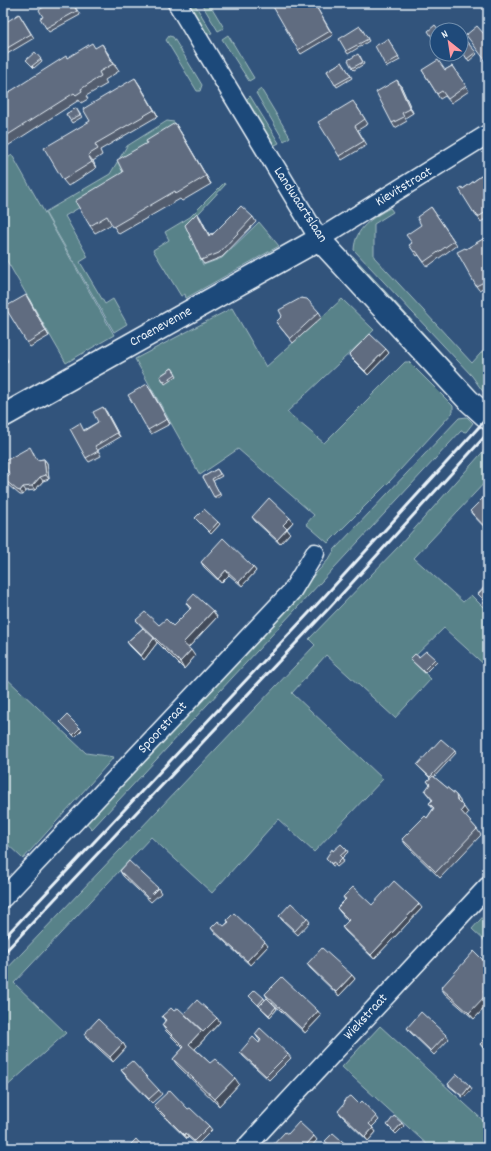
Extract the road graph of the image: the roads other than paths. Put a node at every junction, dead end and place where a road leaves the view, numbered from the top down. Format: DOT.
graph roads {
  1 [pos="177,3"];
  2 [pos="488,134"];
  3 [pos="319,239"];
  4 [pos="3,416"];
  5 [pos="488,418"];
  6 [pos="315,553"];
  7 [pos="488,886"];
  8 [pos="3,898"];
  9 [pos="245,1148"];
  1 -- 3 [label="street, Landwaartslaan"];
  2 -- 3 [label="street, Kievitstraat"];
  3 -- 4 [label="street, Craenevenne"];
  3 -- 5 [label="street, Landwaartslaan"];
  6 -- 8 [label="street, Spoorstraat"];
  7 -- 9 [label="street, Wiekstraat"];
}
